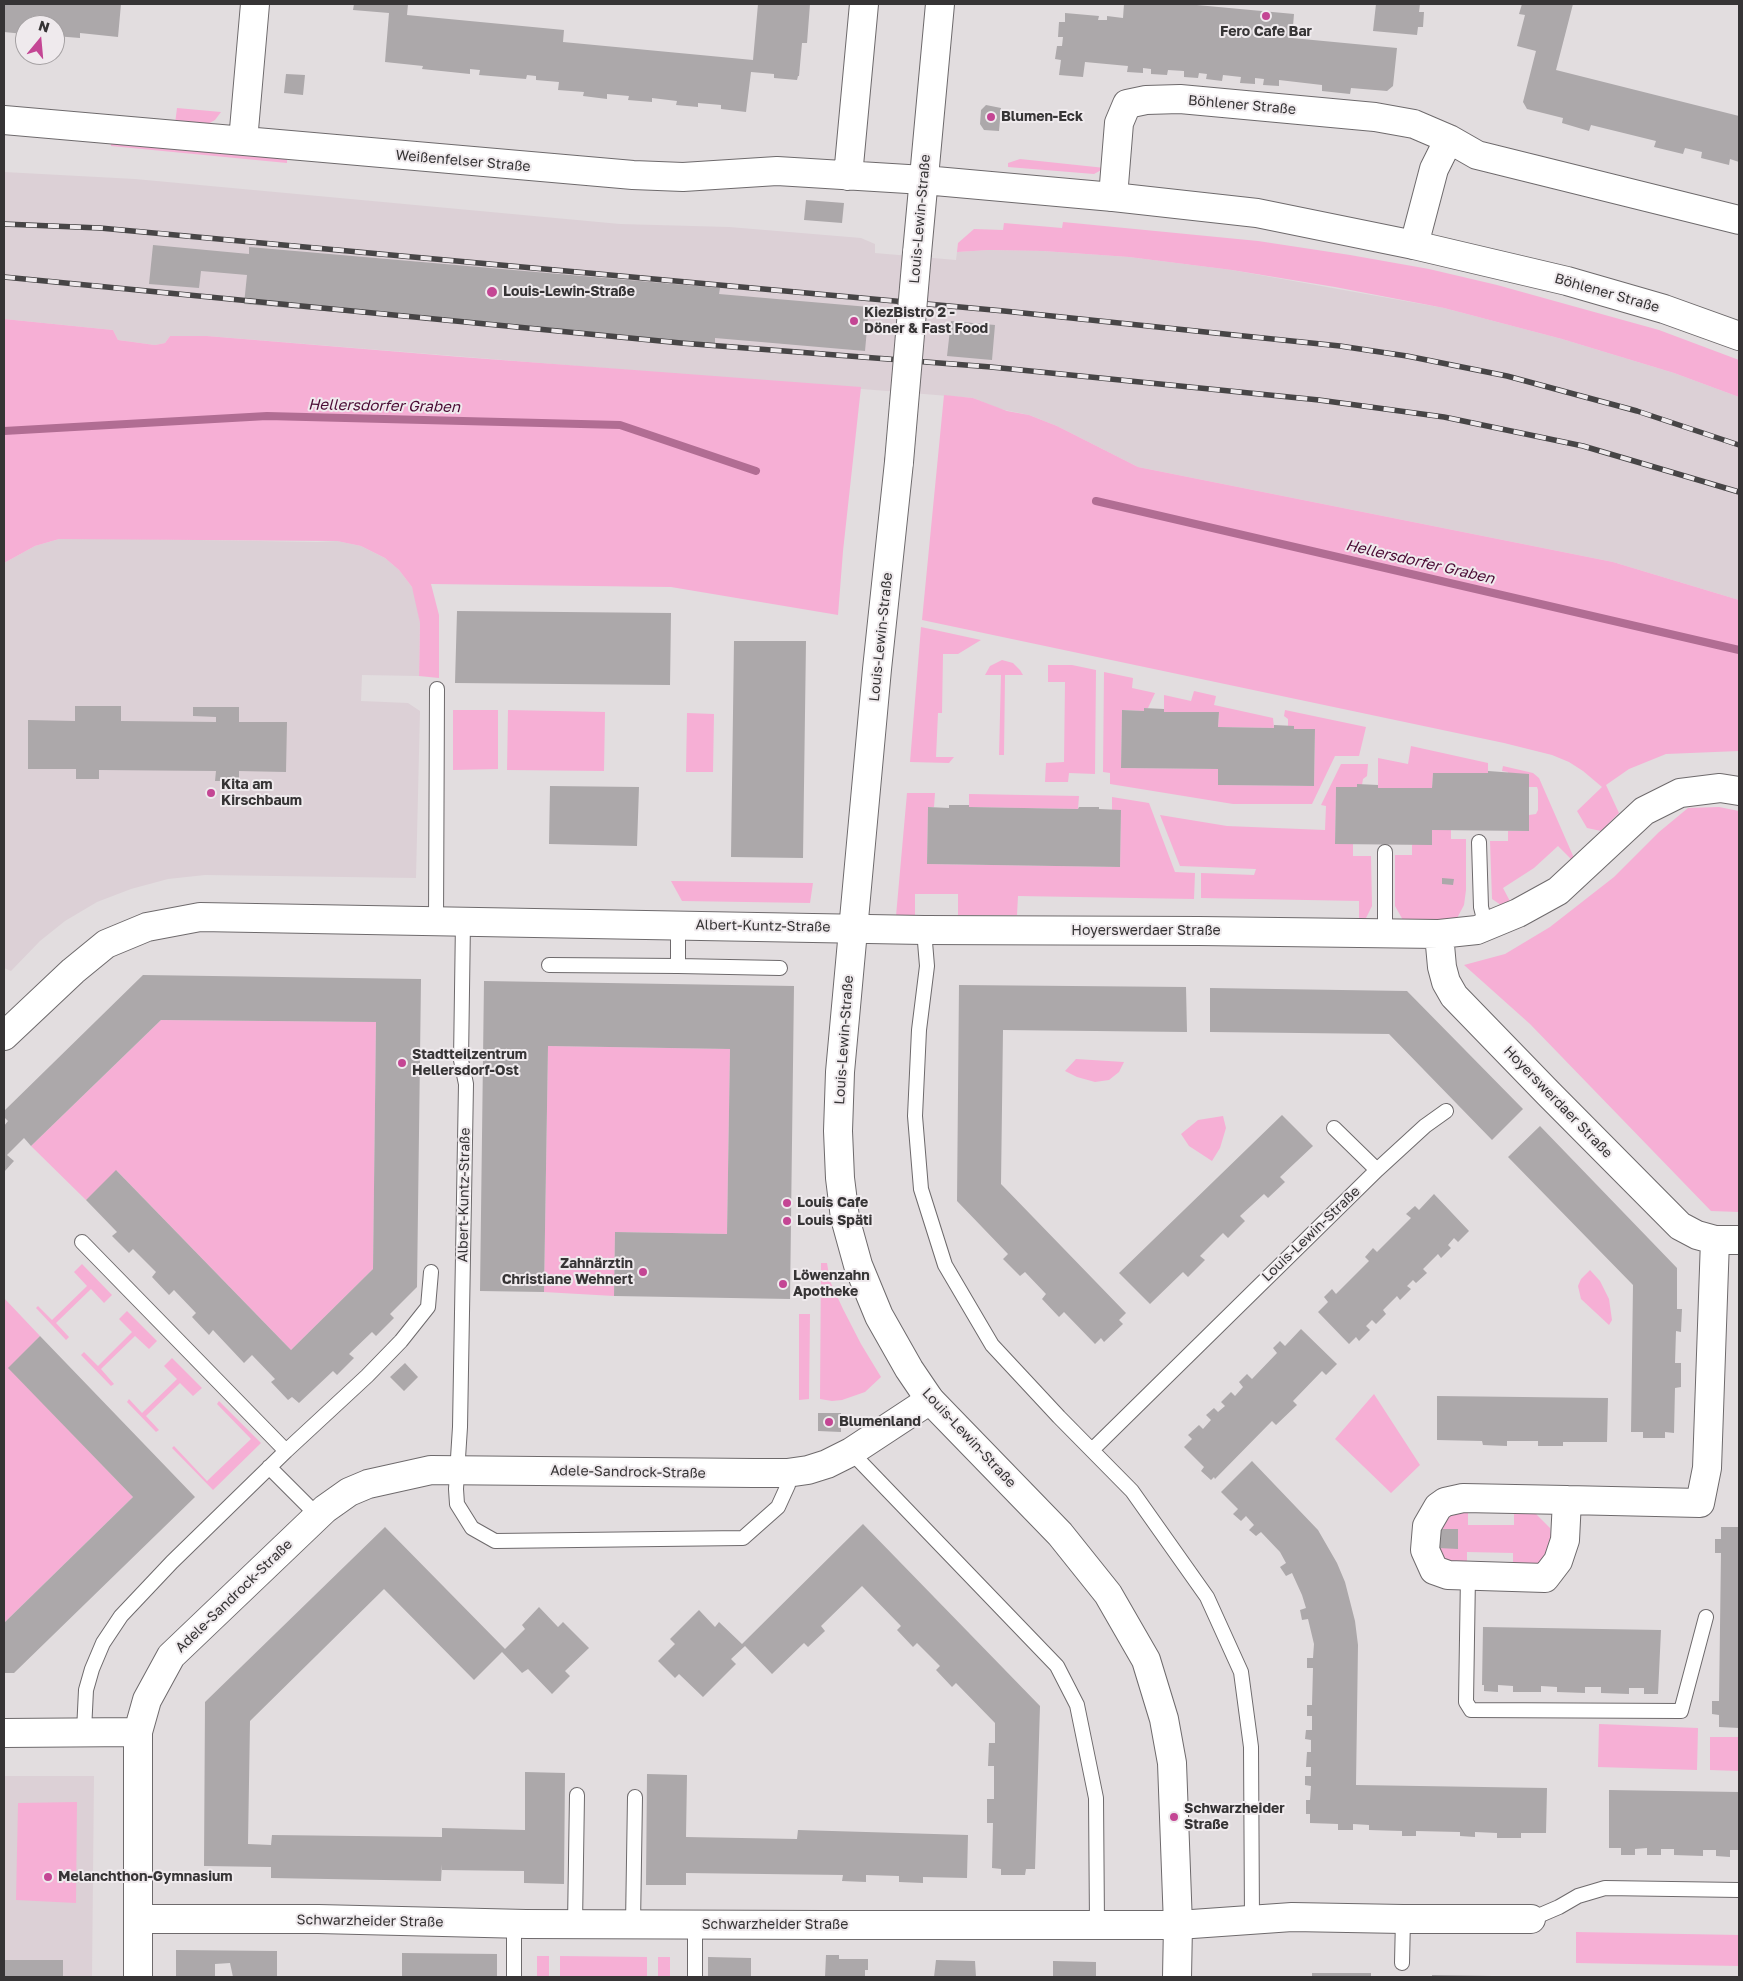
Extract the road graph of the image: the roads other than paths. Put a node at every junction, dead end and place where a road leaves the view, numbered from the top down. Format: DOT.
graph roads {
  1 [pos="255,4"];
  2 [pos="864,4"];
  3 [pos="940,4"];
  4 [pos="4,120"];
  5 [pos="1449,139"];
  6 [pos="243,141"];
  7 [pos="848,176"];
  8 [pos="924,180"];
  9 [pos="1113,197"];
  10 [pos="1739,220"];
  11 [pos="1414,245"];
  12 [pos="1739,336"];
  13 [pos="437,689"];
  14 [pos="1739,791"];
  15 [pos="1480,842"];
  16 [pos="1385,852"];
  17 [pos="436,921"];
  18 [pos="463,921"];
  19 [pos="678,925"];
  20 [pos="1486,927"];
  21 [pos="853,928"];
  22 [pos="924,930"];
  23 [pos="1385,934"];
  24 [pos="1439,934"];
  25 [pos="549,965"];
  26 [pos="678,966"];
  27 [pos="780,968"];
  28 [pos="4,1036"];
  29 [pos="1446,1110"];
  30 [pos="1334,1128"];
  31 [pos="1376,1170"];
  32 [pos="1727,1240"];
  33 [pos="82,1242"];
  34 [pos="431,1272"];
  35 [pos="930,1400"];
  36 [pos="1092,1450"];
  37 [pos="286,1451"];
  38 [pos="851,1452"];
  39 [pos="269,1467"];
  40 [pos="458,1470"];
  41 [pos="787,1473"];
  42 [pos="1567,1500"];
  43 [pos="318,1516"];
  44 [pos="1468,1575"];
  45 [pos="1706,1617"];
  46 [pos="84,1731"];
  47 [pos="138,1732"];
  48 [pos="4,1733"];
  49 [pos="577,1795"];
  50 [pos="635,1797"];
  51 [pos="1739,1890"];
  52 [pos="138,1919"];
  53 [pos="1531,1919"];
  54 [pos="1252,1920"];
  55 [pos="1403,1920"];
  56 [pos="514,1923"];
  57 [pos="575,1924"];
  58 [pos="633,1924"];
  59 [pos="1097,1924"];
  60 [pos="695,1925"];
  61 [pos="1178,1925"];
  62 [pos="1402,1963"];
  63 [pos="138,1977"];
  64 [pos="514,1977"];
  65 [pos="695,1977"];
  66 [pos="1177,1977"];
  1 -- 6 [label="street"];
  2 -- 7 [label="street"];
  3 -- 8 [label="street, Louis-Lewin-Straße"];
  4 -- 6 [label="street, Weißenfelser Straße"];
  5 -- 9 [label="street, Böhlener Straße"];
  5 -- 10 [label="street, Böhlener Straße"];
  5 -- 11 [label="street"];
  6 -- 7 [label="street, Weißenfelser Straße"];
  7 -- 8 [label="street, Weißenfelser Straße"];
  8 -- 9 [label="street, Böhlener Straße"];
  8 -- 21 [label="street, Louis-Lewin-Straße, bridge"];
  9 -- 11 [label="street, Böhlener Straße"];
  11 -- 12 [label="street, Böhlener Straße"];
  13 -- 17 [label="lane"];
  14 -- 20 [label="street, Hoyerswerdaer Straße"];
  15 -- 20 [label="lane"];
  16 -- 23 [label="lane"];
  17 -- 18 [label="street, Albert-Kuntz-Straße"];
  17 -- 28 [label="street, Albert-Kuntz-Straße"];
  18 -- 19 [label="street, Albert-Kuntz-Straße"];
  18 -- 40 [label="lane, Albert-Kuntz-Straße"];
  19 -- 21 [label="street, Albert-Kuntz-Straße"];
  19 -- 26 [label="lane"];
  20 -- 24 [label="street, Hoyerswerdaer Straße"];
  21 -- 22 [label="street, Hoyerswerdaer Straße"];
  21 -- 35 [label="street, Louis-Lewin-Straße"];
  22 -- 23 [label="street, Hoyerswerdaer Straße"];
  22 -- 36 [label="lane"];
  23 -- 24 [label="street, Hoyerswerdaer Straße"];
  24 -- 32 [label="street, Hoyerswerdaer Straße"];
  25 -- 26 [label="lane"];
  26 -- 27 [label="lane"];
  29 -- 31 [label="lane, Louis-Lewin-Straße"];
  30 -- 31 [label="lane"];
  31 -- 36 [label="lane, Louis-Lewin-Straße"];
  32 -- 42 [label="street, Hoyerswerdaer Straße"];
  33 -- 37 [label="lane"];
  34 -- 37 [label="lane"];
  35 -- 38 [label="street, Adele-Sandrock-Straße"];
  35 -- 61 [label="street, Louis-Lewin-Straße"];
  36 -- 54 [label="lane"];
  37 -- 39 [label="lane"];
  38 -- 41 [label="street, Adele-Sandrock-Straße"];
  38 -- 59 [label="lane"];
  39 -- 43 [label="lane"];
  39 -- 46 [label="lane"];
  40 -- 41 [label="street, Adele-Sandrock-Straße"];
  40 -- 41 [label="lane, Albert-Kuntz-Straße"];
  40 -- 43 [label="street, Adele-Sandrock-Straße"];
  42 -- 44 [label="street, Hoyerswerdaer Straße"];
  42 -- 44 [label="street, Hoyerswerdaer Straße"];
  43 -- 47 [label="street, Adele-Sandrock-Straße"];
  44 -- 45 [label="lane"];
  46 -- 47 [label="street"];
  46 -- 48 [label="street"];
  47 -- 52 [label="street, Adele-Sandrock-Straße"];
  49 -- 57 [label="lane"];
  50 -- 58 [label="lane"];
  51 -- 53 [label="lane"];
  52 -- 56 [label="street, Schwarzheider Straße"];
  52 -- 63 [label="street, Adele-Sandrock-Straße"];
  53 -- 55 [label="street, Schwarzheider Straße"];
  54 -- 55 [label="street, Schwarzheider Straße"];
  54 -- 61 [label="street, Schwarzheider Straße"];
  55 -- 62 [label="lane"];
  56 -- 57 [label="street, Schwarzheider Straße"];
  56 -- 64 [label="lane"];
  57 -- 58 [label="street, Schwarzheider Straße"];
  58 -- 60 [label="street, Schwarzheider Straße"];
  59 -- 60 [label="street, Schwarzheider Straße"];
  59 -- 61 [label="street, Schwarzheider Straße"];
  60 -- 65 [label="lane"];
  61 -- 66 [label="street, Louis-Lewin-Straße"];
}
